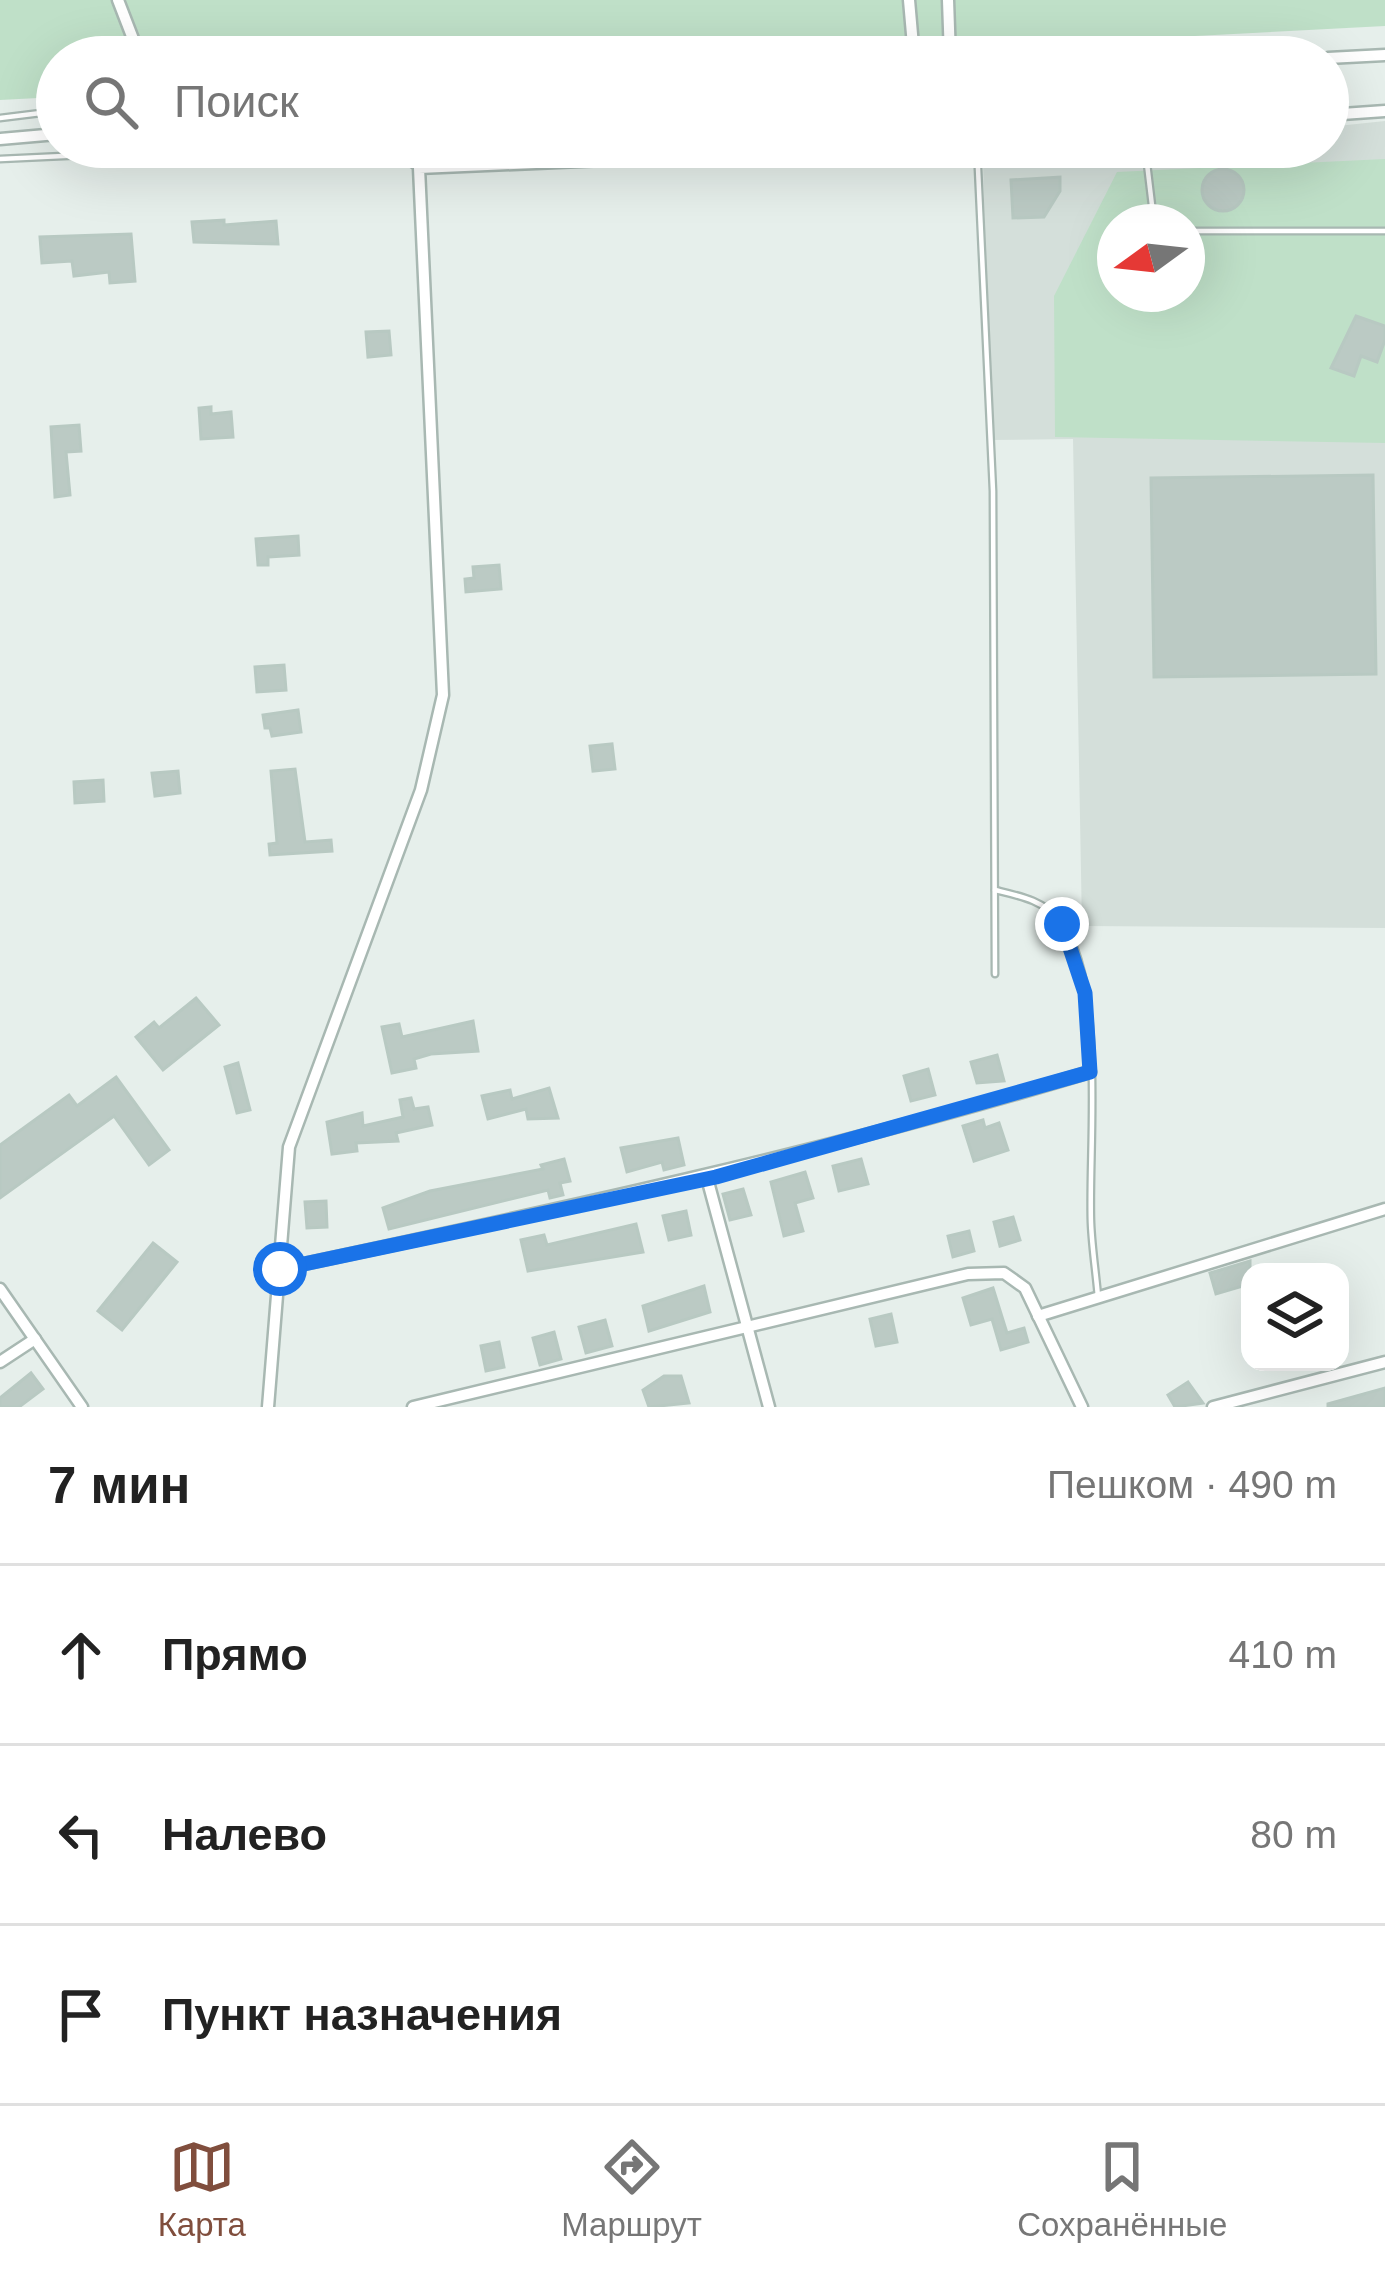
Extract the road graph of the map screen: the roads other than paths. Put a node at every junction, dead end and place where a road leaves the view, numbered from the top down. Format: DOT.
graph roads {
  1 [pos="118,0"];
  2 [pos="909,0"];
  3 [pos="948,0"];
  4 [pos="132,36"];
  5 [pos="912,36"];
  6 [pos="949,36"];
  7 [pos="1385,55"];
  8 [pos="1349,57"];
  9 [pos="1385,111"];
  10 [pos="36,114"];
  11 [pos="1349,114"];
  12 [pos="0,118"];
  13 [pos="36,136"];
  14 [pos="0,139"];
  15 [pos="36,156"];
  16 [pos="0,158"];
  17 [pos="419,168"];
  18 [pos="978,168"];
  19 [pos="1148,168"];
  20 [pos="1152,204"];
  21 [pos="1205,231"];
  22 [pos="1385,231"];
  23 [pos="995,890"];
  24 [pos="995,974"];
  25 [pos="1090,1072"];
  26 [pos="707,1178"];
  27 [pos="1385,1209"];
  28 [pos="280,1269"];
  29 [pos="0,1288"];
  30 [pos="1098,1298"];
  31 [pos="1038,1316"];
  32 [pos="749,1329"];
  33 [pos="35,1339"];
  34 [pos="0,1362"];
  35 [pos="1385,1363"];
  36 [pos="82,1407"];
  37 [pos="268,1407"];
  38 [pos="413,1407"];
  39 [pos="769,1407"];
  40 [pos="1082,1407"];
  41 [pos="1213,1407"];
  1 -- 4 [label="street"];
  2 -- 5 [label="street"];
  3 -- 6 [label="street"];
  7 -- 8 [label="street"];
  9 -- 11 [label="street"];
  10 -- 12 [label="lane"];
  13 -- 14 [label="street"];
  15 -- 16 [label="lane"];
  17 -- 28 [label="street"];
  18 -- 23 [label="lane"];
  19 -- 20 [label="lane"];
  21 -- 22 [label="lane"];
  23 -- 24 [label="lane"];
  23 -- 25 [label="lane"];
  25 -- 26 [label="street"];
  25 -- 30 [label="lane"];
  26 -- 28 [label="street"];
  26 -- 32 [label="street"];
  27 -- 30 [label="street"];
  28 -- 37 [label="street"];
  29 -- 33 [label="street"];
  30 -- 31 [label="street"];
  31 -- 32 [label="street"];
  31 -- 40 [label="street"];
  32 -- 38 [label="street"];
  32 -- 39 [label="street"];
  33 -- 34 [label="street"];
  33 -- 36 [label="street"];
  35 -- 41 [label="street"];
}
